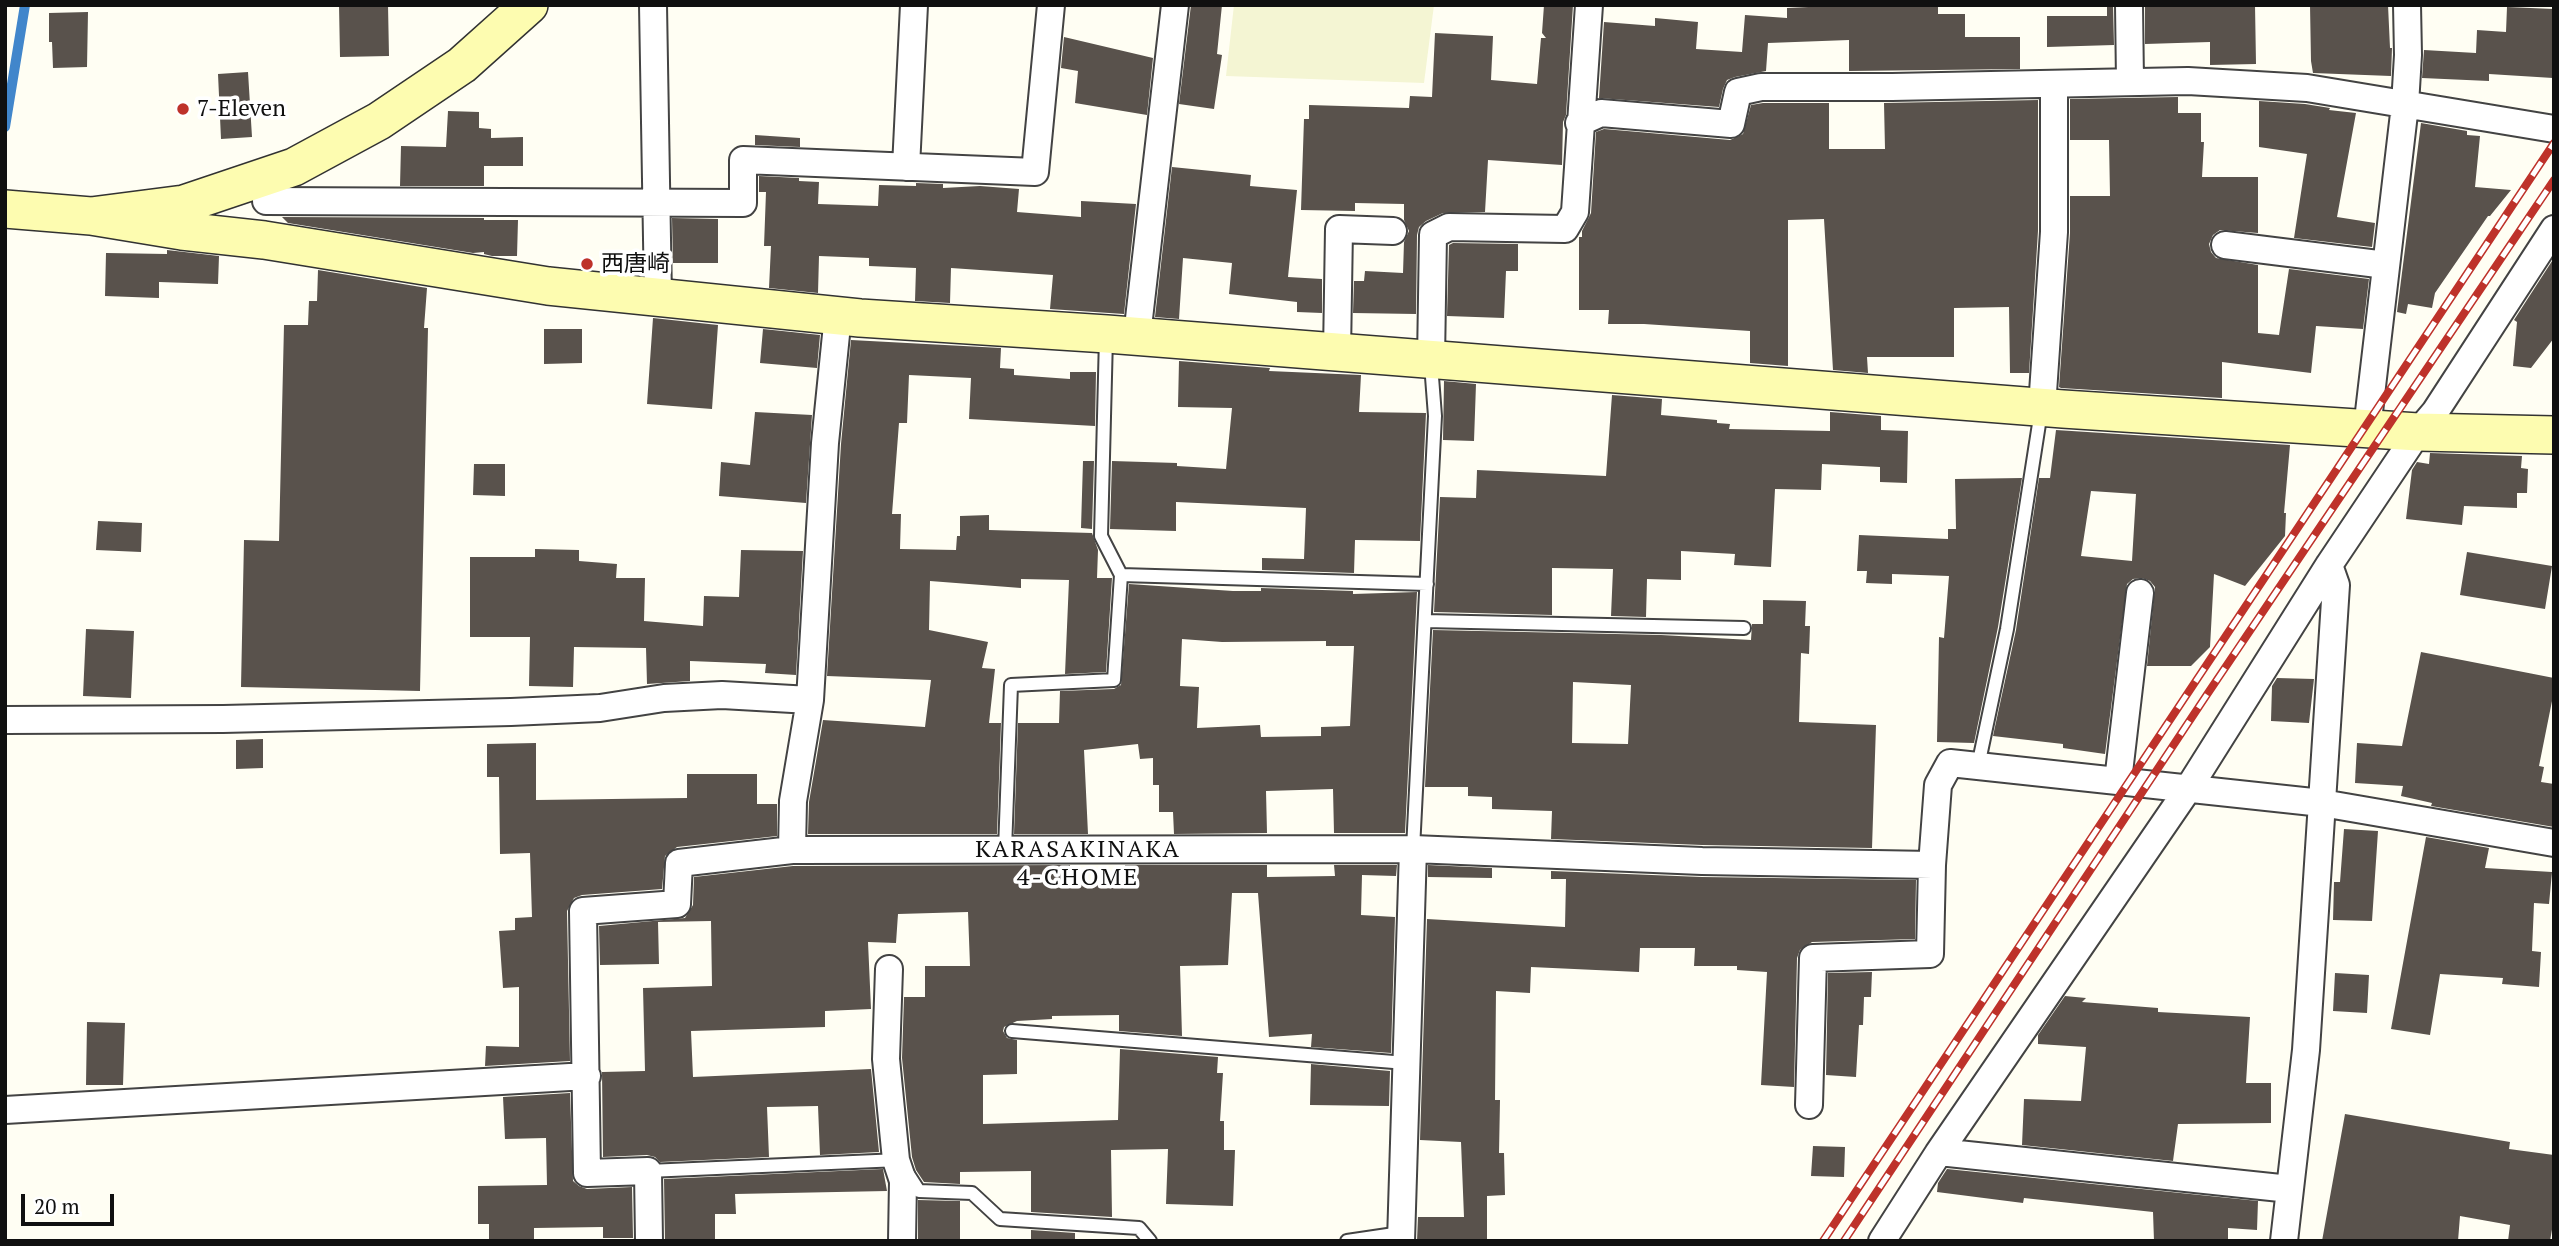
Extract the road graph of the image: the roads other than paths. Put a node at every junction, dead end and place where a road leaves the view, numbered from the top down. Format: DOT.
graph roads {
  1 [pos="529,5"];
  2 [pos="653,5"];
  3 [pos="914,5"];
  4 [pos="1052,5"];
  5 [pos="1175,5"];
  6 [pos="1589,5"];
  7 [pos="2129,5"];
  8 [pos="2407,5"];
  9 [pos="1067,37"];
  10 [pos="2130,82"];
  11 [pos="2054,84"];
  12 [pos="2405,104"];
  13 [pos="1579,123"];
  14 [pos="2554,129"];
  15 [pos="905,167"];
  16 [pos="267,188"];
  17 [pos="656,201"];
  18 [pos="5,209"];
  19 [pos="91,216"];
  20 [pos="2554,229"];
  21 [pos="1393,231"];
  22 [pos="264,240"];
  23 [pos="2225,245"];
  24 [pos="2386,265"];
  25 [pos="658,297"];
  26 [pos="838,315"];
  27 [pos="1122,335"];
  28 [pos="1337,352"];
  29 [pos="1431,360"];
  30 [pos="2042,407"];
  31 [pos="2367,429"];
  32 [pos="2418,432"];
  33 [pos="2554,435"];
  34 [pos="2329,565"];
  35 [pos="1121,575"];
  36 [pos="1427,584"];
  37 [pos="2140,593"];
  38 [pos="1425,621"];
  39 [pos="1744,628"];
  40 [pos="810,701"];
  41 [pos="5,720"];
  42 [pos="1979,766"];
  43 [pos="2118,781"];
  44 [pos="2188,789"];
  45 [pos="2322,803"];
  46 [pos="2554,843"];
  47 [pos="1413,849"];
  48 [pos="792,850"];
  49 [pos="1005,850"];
  50 [pos="1932,865"];
  51 [pos="889,969"];
  52 [pos="1012,1031"];
  53 [pos="1406,1063"];
  54 [pos="587,1076"];
  55 [pos="1809,1105"];
  56 [pos="5,1110"];
  57 [pos="1938,1152"];
  58 [pos="896,1160"];
  59 [pos="648,1171"];
  60 [pos="2290,1189"];
  61 [pos="1401,1237"];
  62 [pos="649,1241"];
  63 [pos="902,1241"];
  64 [pos="1150,1241"];
  65 [pos="1347,1241"];
  66 [pos="1882,1241"];
  67 [pos="2284,1241"];
  1 -- 16 [label="street"];
  2 -- 17 [label="street"];
  3 -- 15 [label="street"];
  4 -- 9 [label="street"];
  4 -- 15 [label="street"];
  5 -- 27 [label="street"];
  6 -- 13 [label="street"];
  7 -- 10 [label="street"];
  8 -- 12 [label="street"];
  10 -- 11 [label="street"];
  10 -- 12 [label="street"];
  11 -- 13 [label="street"];
  11 -- 30 [label="street"];
  12 -- 14 [label="street"];
  12 -- 24 [label="street"];
  13 -- 29 [label="street"];
  15 -- 17 [label="street"];
  16 -- 17 [label="street"];
  16 -- 19 [label="street"];
  16 -- 22 [label="street"];
  17 -- 25 [label="street"];
  18 -- 19 [label="street"];
  19 -- 22 [label="street"];
  20 -- 32 [label="street"];
  21 -- 28 [label="street"];
  22 -- 25 [label="street"];
  23 -- 24 [label="street"];
  24 -- 31 [label="street"];
  25 -- 26 [label="street"];
  26 -- 27 [label="street"];
  26 -- 40 [label="street"];
  27 -- 28 [label="street"];
  27 -- 35 [label="lane"];
  28 -- 29 [label="street"];
  29 -- 30 [label="street"];
  29 -- 36 [label="lane"];
  30 -- 31 [label="street"];
  30 -- 42 [label="lane"];
  31 -- 32 [label="street"];
  32 -- 33 [label="street"];
  32 -- 34 [label="street"];
  34 -- 44 [label="street"];
  34 -- 45 [label="street"];
  35 -- 36 [label="lane"];
  35 -- 49 [label="lane"];
  36 -- 38 [label="lane"];
  37 -- 43 [label="street"];
  38 -- 39 [label="lane"];
  38 -- 47 [label="lane"];
  40 -- 41 [label="street"];
  40 -- 48 [label="street"];
  42 -- 43 [label="street"];
  42 -- 50 [label="street"];
  43 -- 44 [label="street"];
  44 -- 45 [label="street"];
  44 -- 57 [label="street"];
  45 -- 46 [label="street"];
  45 -- 60 [label="street"];
  47 -- 49 [label="street"];
  47 -- 50 [label="street"];
  47 -- 53 [label="street"];
  48 -- 49 [label="street"];
  48 -- 54 [label="street"];
  50 -- 55 [label="street"];
  51 -- 58 [label="street"];
  52 -- 53 [label="lane"];
  53 -- 61 [label="street"];
  54 -- 56 [label="street"];
  54 -- 59 [label="street"];
  57 -- 60 [label="street"];
  57 -- 66 [label="street"];
  58 -- 59 [label="lane"];
  58 -- 63 [label="street"];
  58 -- 64 [label="lane"];
  59 -- 62 [label="street"];
  60 -- 67 [label="street"];
  61 -- 65 [label="lane"];
}
